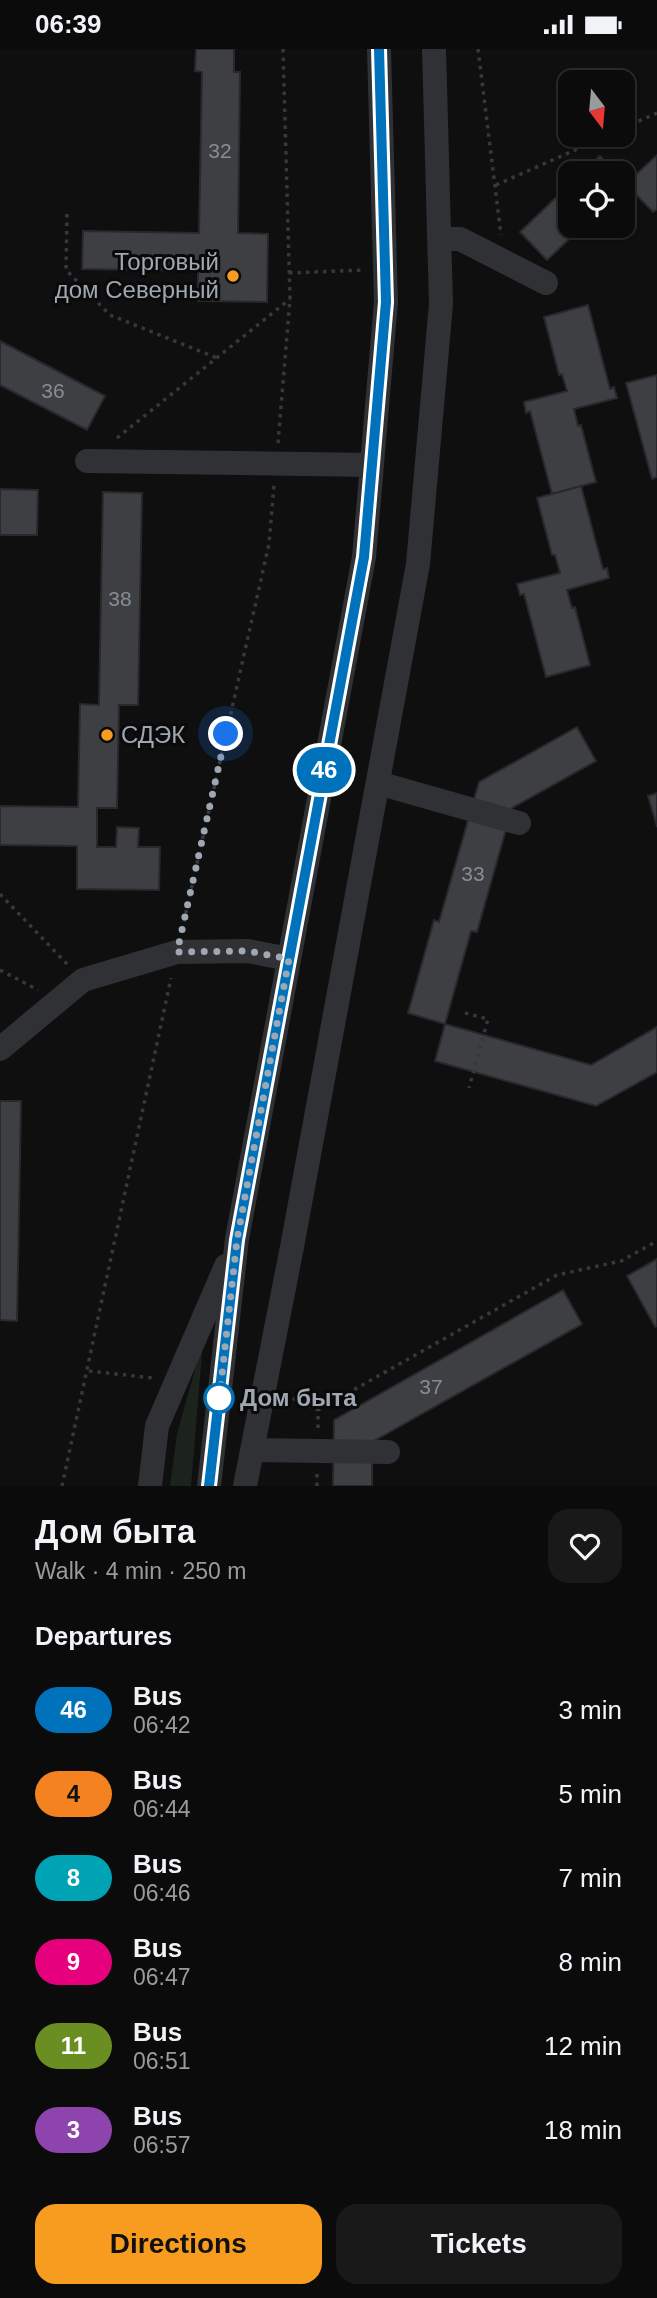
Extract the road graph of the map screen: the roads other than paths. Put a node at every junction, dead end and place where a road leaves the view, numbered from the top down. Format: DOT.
graph roads {
  1 [pos="379,49"];
  2 [pos="434,49"];
  3 [pos="439,239"];
  4 [pos="546,283"];
  5 [pos="87,461"];
  6 [pos="372,465"];
  7 [pos="377,783"];
  8 [pos="519,823"];
  9 [pos="289,959"];
  10 [pos="0,1049"];
  11 [pos="237,1240"];
  12 [pos="253,1450"];
  13 [pos="388,1452"];
  14 [pos="150,1486"];
  15 [pos="209,1486"];
  16 [pos="245,1486"];
  1 -- 6 [label="street"];
  2 -- 3 [label="street"];
  3 -- 4 [label="street"];
  3 -- 7 [label="street"];
  5 -- 6 [label="street"];
  6 -- 9 [label="street"];
  7 -- 8 [label="street"];
  7 -- 12 [label="street"];
  9 -- 10 [label="street"];
  9 -- 11 [label="street"];
  11 -- 14 [label="street"];
  11 -- 15 [label="street"];
  12 -- 13 [label="street"];
  12 -- 16 [label="street"];
}
